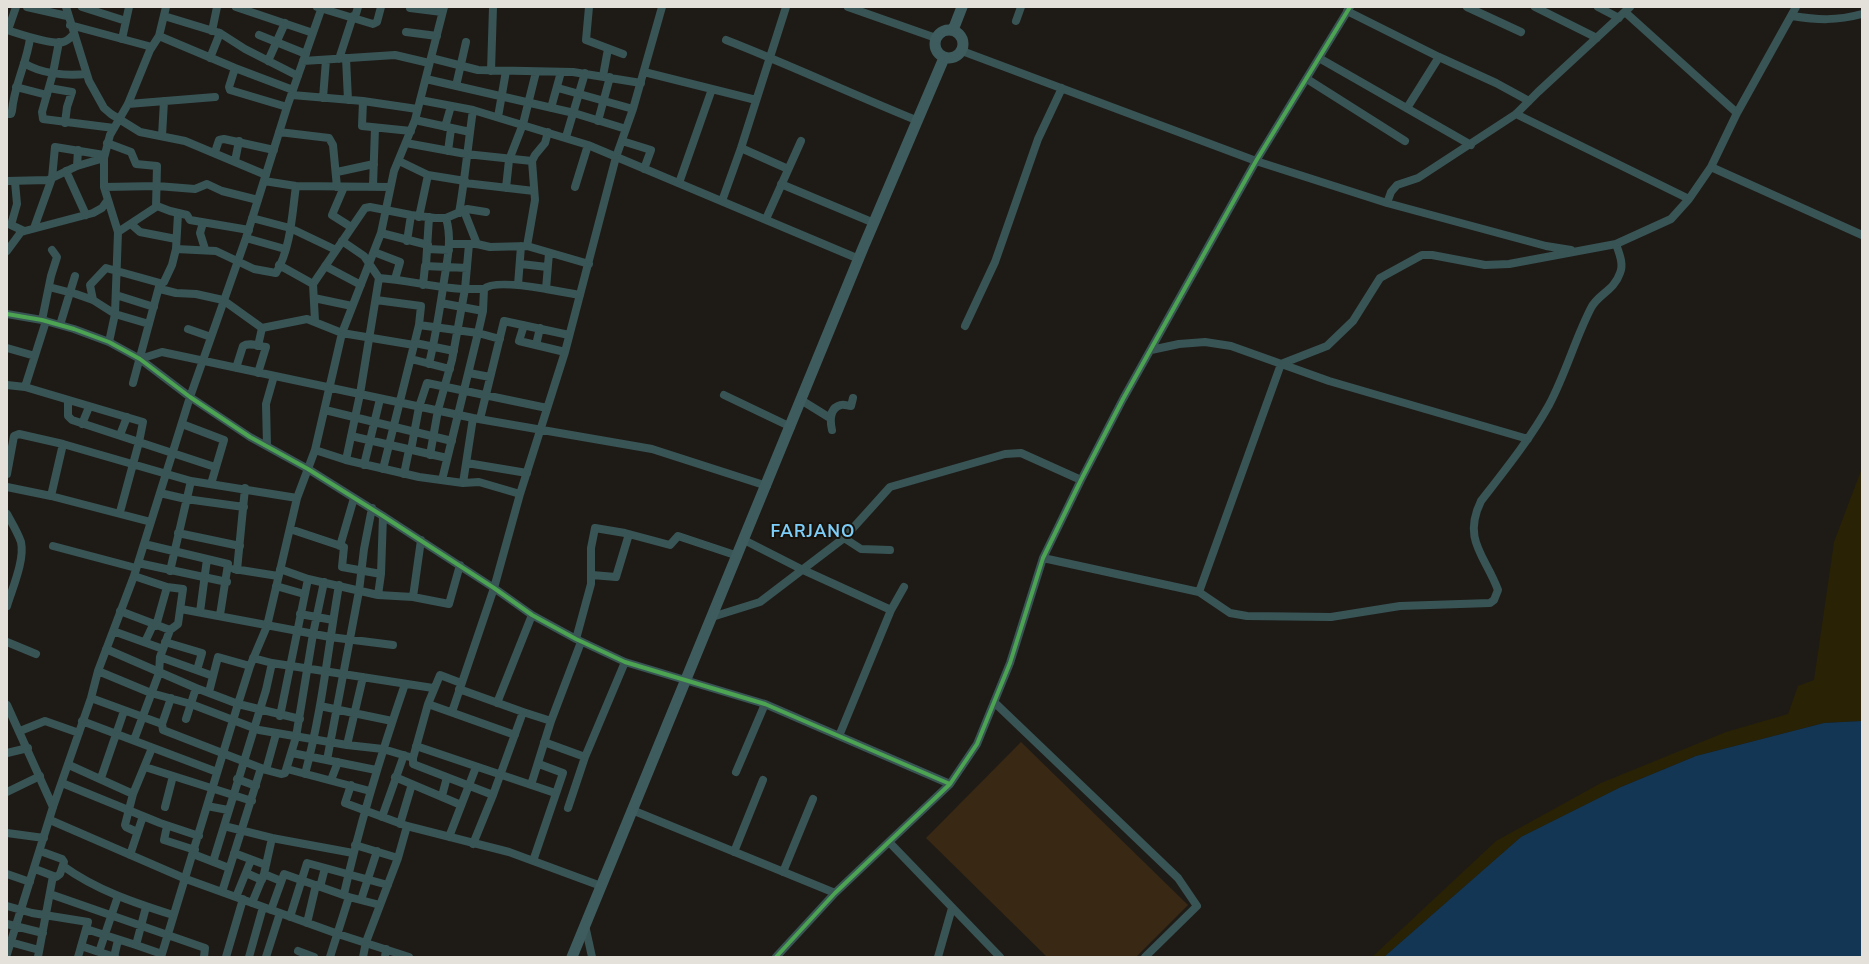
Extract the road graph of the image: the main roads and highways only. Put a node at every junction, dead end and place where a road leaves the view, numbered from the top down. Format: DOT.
graph roads {
  1 [pos="962,7"];
  2 [pos="953,30"];
  3 [pos="944,58"];
  4 [pos="572,957"];
  1 -- 2 [label="main road"];
  2 -- 3 [label="main road"];
  2 -- 3 [label="main road"];
  3 -- 4 [label="main road"];
}
